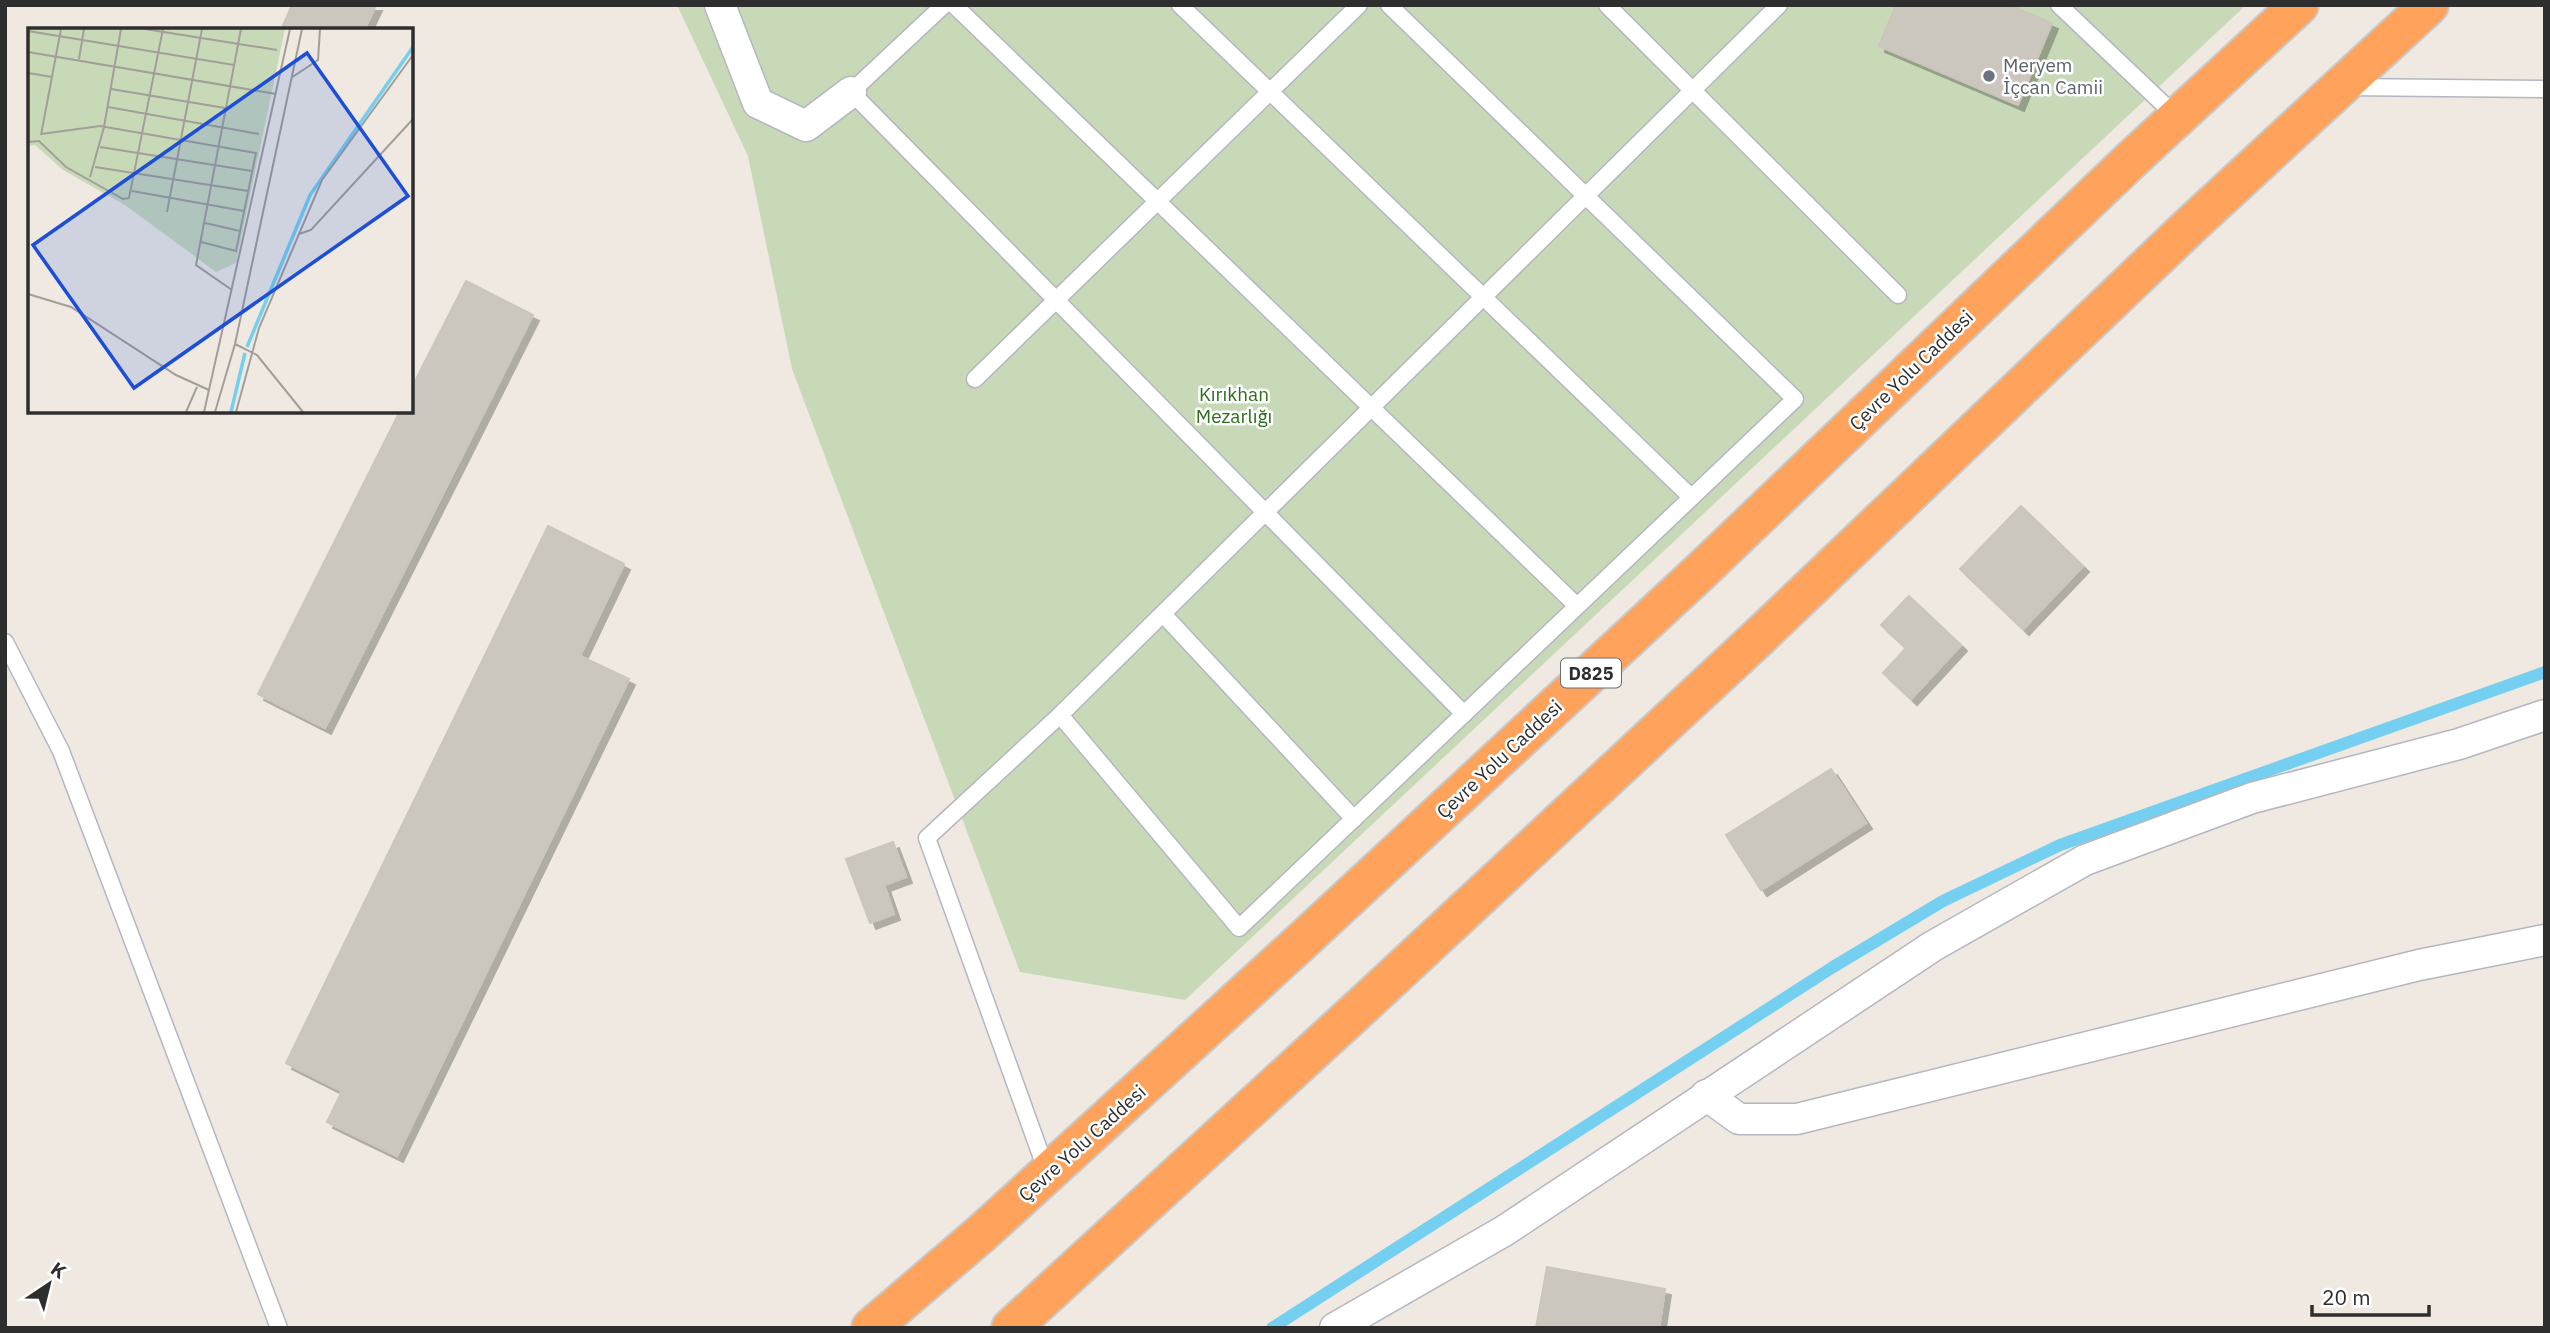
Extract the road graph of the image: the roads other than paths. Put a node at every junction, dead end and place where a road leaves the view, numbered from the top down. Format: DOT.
graph roads {
  1 [pos="720,5"];
  2 [pos="944,5"];
  3 [pos="954,5"];
  4 [pos="1180,5"];
  5 [pos="1359,5"];
  6 [pos="1389,5"];
  7 [pos="1608,5"];
  8 [pos="1779,5"];
  9 [pos="2059,5"];
  10 [pos="2298,5"];
  11 [pos="2429,5"];
  12 [pos="2341,87"];
  13 [pos="2545,89"];
  14 [pos="1693,90"];
  15 [pos="850,92"];
  16 [pos="1270,92"];
  17 [pos="2177,117"];
  18 [pos="1586,196"];
  19 [pos="1157,201"];
  20 [pos="1898,295"];
  21 [pos="1484,297"];
  22 [pos="1056,300"];
  23 [pos="975,379"];
  24 [pos="1371,408"];
  25 [pos="1691,497"];
  26 [pos="1266,512"];
  27 [pos="1577,606"];
  28 [pos="1163,614"];
  29 [pos="5,642"];
  30 [pos="1464,713"];
  31 [pos="1060,715"];
  32 [pos="2545,715"];
  33 [pos="1354,819"];
  34 [pos="2545,940"];
  35 [pos="1706,1095"];
  36 [pos="1048,1174"];
  37 [pos="279,1328"];
  38 [pos="871,1328"];
  39 [pos="1011,1328"];
  40 [pos="1335,1328"];
  1 -- 15 [label="street"];
  2 -- 15 [label="lane"];
  3 -- 19 [label="lane"];
  4 -- 16 [label="lane"];
  5 -- 16 [label="lane"];
  6 -- 18 [label="lane"];
  7 -- 14 [label="lane"];
  8 -- 14 [label="lane"];
  9 -- 17 [label="lane"];
  10 -- 17 [label="highway, Çevre Yolu Caddesi / D825"];
  11 -- 12 [label="highway"];
  12 -- 13 [label="lane"];
  12 -- 39 [label="highway"];
  14 -- 18 [label="lane"];
  14 -- 20 [label="lane"];
  15 -- 22 [label="lane"];
  16 -- 19 [label="lane"];
  16 -- 21 [label="lane"];
  17 -- 36 [label="highway, Çevre Yolu Caddesi / D825"];
  18 -- 21 [label="lane"];
  18 -- 25 [label="lane"];
  19 -- 22 [label="lane"];
  19 -- 24 [label="lane"];
  21 -- 24 [label="lane"];
  21 -- 25 [label="lane"];
  22 -- 23 [label="lane"];
  22 -- 26 [label="lane"];
  24 -- 26 [label="lane"];
  24 -- 27 [label="lane"];
  25 -- 27 [label="lane"];
  26 -- 28 [label="lane"];
  26 -- 30 [label="lane"];
  27 -- 30 [label="lane"];
  28 -- 31 [label="lane"];
  28 -- 33 [label="lane"];
  29 -- 37 [label="lane"];
  30 -- 33 [label="lane"];
  31 -- 33 [label="lane"];
  31 -- 36 [label="lane"];
  32 -- 35 [label="street"];
  34 -- 35 [label="street"];
  35 -- 40 [label="street"];
  36 -- 38 [label="highway, Çevre Yolu Caddesi / D825"];
}
